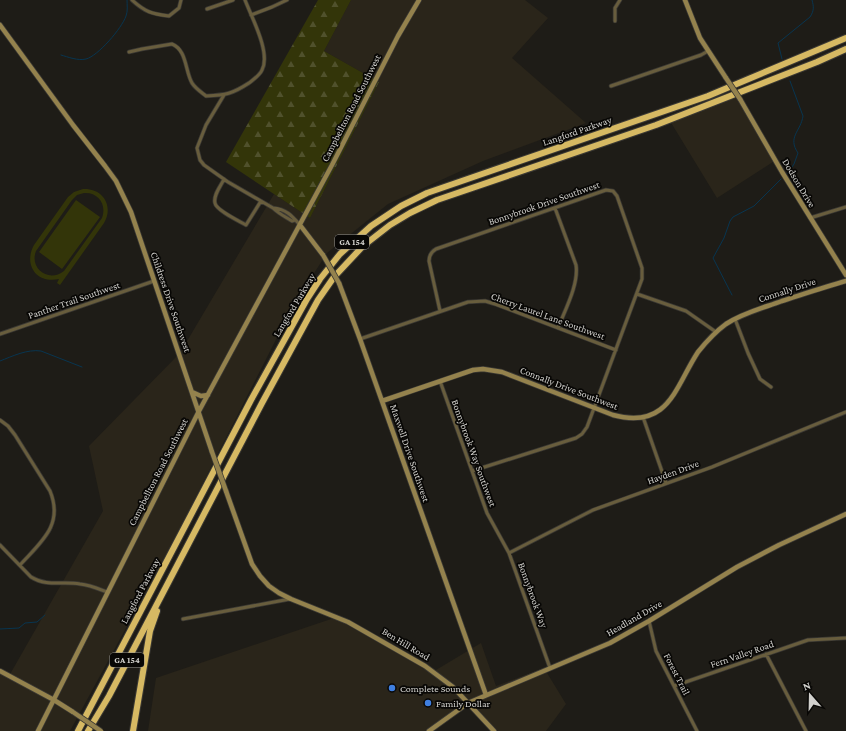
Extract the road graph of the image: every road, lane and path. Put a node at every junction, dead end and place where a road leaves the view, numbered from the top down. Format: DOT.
graph roads {
  1 [pos="132,0"];
  2 [pos="181,0"];
  3 [pos="233,0"];
  4 [pos="245,0"];
  5 [pos="287,0"];
  6 [pos="419,0"];
  7 [pos="620,0"];
  8 [pos="685,0"];
  9 [pos="207,9"];
  10 [pos="251,15"];
  11 [pos="615,21"];
  12 [pos="0,25"];
  13 [pos="846,38"];
  14 [pos="846,49"];
  15 [pos="708,51"];
  16 [pos="129,52"];
  17 [pos="611,86"];
  18 [pos="224,95"];
  19 [pos="224,179"];
  20 [pos="261,201"];
  21 [pos="846,207"];
  22 [pos="555,208"];
  23 [pos="810,218"];
  24 [pos="300,225"];
  25 [pos="846,275"];
  26 [pos="154,281"];
  27 [pos="846,281"];
  28 [pos="637,294"];
  29 [pos="440,311"];
  30 [pos="735,319"];
  31 [pos="558,328"];
  32 [pos="716,332"];
  33 [pos="0,334"];
  34 [pos="360,339"];
  35 [pos="616,350"];
  36 [pos="440,381"];
  37 [pos="771,387"];
  38 [pos="192,392"];
  39 [pos="208,395"];
  40 [pos="382,401"];
  41 [pos="595,408"];
  42 [pos="199,411"];
  43 [pos="846,412"];
  44 [pos="643,417"];
  45 [pos="0,420"];
  46 [pos="472,471"];
  47 [pos="666,484"];
  48 [pos="846,514"];
  49 [pos="496,530"];
  50 [pos="0,545"];
  51 [pos="509,553"];
  52 [pos="20,565"];
  53 [pos="166,589"];
  54 [pos="108,592"];
  55 [pos="291,599"];
  56 [pos="183,619"];
  57 [pos="649,621"];
  58 [pos="846,638"];
  59 [pos="766,654"];
  60 [pos="550,668"];
  61 [pos="0,671"];
  62 [pos="674,686"];
  63 [pos="486,695"];
  64 [pos="54,700"];
  65 [pos="468,703"];
  66 [pos="38,731"];
  67 [pos="78,731"];
  68 [pos="88,731"];
  69 [pos="101,731"];
  70 [pos="133,731"];
  71 [pos="429,731"];
  72 [pos="494,731"];
  73 [pos="697,731"];
  74 [pos="806,731"];
  1 -- 2 [label="street"];
  3 -- 9 [label="street"];
  4 -- 10 [label="street"];
  5 -- 10 [label="street"];
  6 -- 24 [label="street, Campbellton Road Southwest"];
  7 -- 11 [label="street"];
  8 -- 15 [label="street, Dodson Drive"];
  10 -- 18 [label="street"];
  12 -- 26 [label="street, Childress Drive Southwest"];
  13 -- 67 [label="highway, Langford Parkway / GA 154"];
  14 -- 53 [label="highway, Langford Parkway / GA 154"];
  15 -- 17 [label="street"];
  15 -- 23 [label="street, Dodson Drive, bridge"];
  16 -- 18 [label="street"];
  18 -- 19 [label="street"];
  19 -- 20 [label="street"];
  19 -- 20 [label="street"];
  20 -- 24 [label="street"];
  21 -- 23 [label="street"];
  22 -- 28 [label="street, Bonnybrook Drive Southwest"];
  22 -- 29 [label="street, Bonnybrook Drive Southwest"];
  22 -- 31 [label="street"];
  23 -- 25 [label="street, Dodson Drive"];
  24 -- 34 [label="street, Maxwell Drive Southwest, bridge"];
  24 -- 39 [label="street, Campbellton Road Southwest"];
  26 -- 33 [label="street, Panther Trail Southwest"];
  26 -- 38 [label="street, Childress Drive Southwest"];
  27 -- 30 [label="street, Connally Drive"];
  28 -- 32 [label="street"];
  28 -- 35 [label="street, Bonnybrook Drive Southwest"];
  29 -- 31 [label="street, Cherry Laurel Lane Southwest"];
  29 -- 34 [label="street, Cherry Laurel Lane Southwest"];
  30 -- 32 [label="street, Connally Drive Southwest"];
  30 -- 37 [label="street"];
  31 -- 35 [label="street, Cherry Laurel Lane Southwest"];
  32 -- 44 [label="street, Connally Drive Southwest"];
  34 -- 40 [label="street, Maxwell Drive Southwest"];
  35 -- 41 [label="street, Bonnybrook Drive Southwest"];
  36 -- 40 [label="street, Connally Drive Southwest"];
  36 -- 41 [label="street, Connally Drive Southwest"];
  36 -- 46 [label="street, Bonnybrook Way Southwest"];
  38 -- 39 [label="street"];
  38 -- 42 [label="street, Childress Drive Southwest"];
  39 -- 42 [label="street, Campbellton Road Southwest"];
  40 -- 63 [label="street, Maxwell Drive Southwest"];
  41 -- 44 [label="street, Connally Drive Southwest"];
  41 -- 46 [label="street, Bonnybrook Drive Southwest"];
  42 -- 54 [label="street, Campbellton Road Southwest"];
  42 -- 55 [label="street, Childress Drive Southwest, bridge"];
  43 -- 47 [label="street, Hayden Drive"];
  44 -- 47 [label="street"];
  45 -- 52 [label="street"];
  46 -- 49 [label="street, Bonnybrook Way Southwest"];
  47 -- 51 [label="street, Hayden Drive"];
  48 -- 57 [label="street, Headland Drive"];
  49 -- 51 [label="street, Bonnybrook Way"];
  50 -- 52 [label="street"];
  51 -- 60 [label="street, Bonnybrook Way"];
  52 -- 54 [label="street"];
  53 -- 68 [label="highway, Langford Parkway / GA 154"];
  53 -- 70 [label="highway"];
  54 -- 64 [label="street, Campbellton Road Southwest"];
  55 -- 56 [label="street"];
  55 -- 65 [label="street, Ben Hill Road"];
  57 -- 60 [label="street, Headland Drive"];
  57 -- 62 [label="street, Forest Trail"];
  58 -- 59 [label="street, Fern Valley Road"];
  59 -- 62 [label="street, Fern Valley Road"];
  59 -- 74 [label="street"];
  60 -- 63 [label="street, Headland Drive"];
  61 -- 64 [label="street"];
  62 -- 73 [label="street, Forest Trail"];
  63 -- 65 [label="street, Headland Drive"];
  64 -- 66 [label="street, Campbellton Road Southwest"];
  64 -- 69 [label="street, bridge"];
  65 -- 71 [label="street, Headland Drive"];
  65 -- 72 [label="street, Ben Hill Road"];
}
